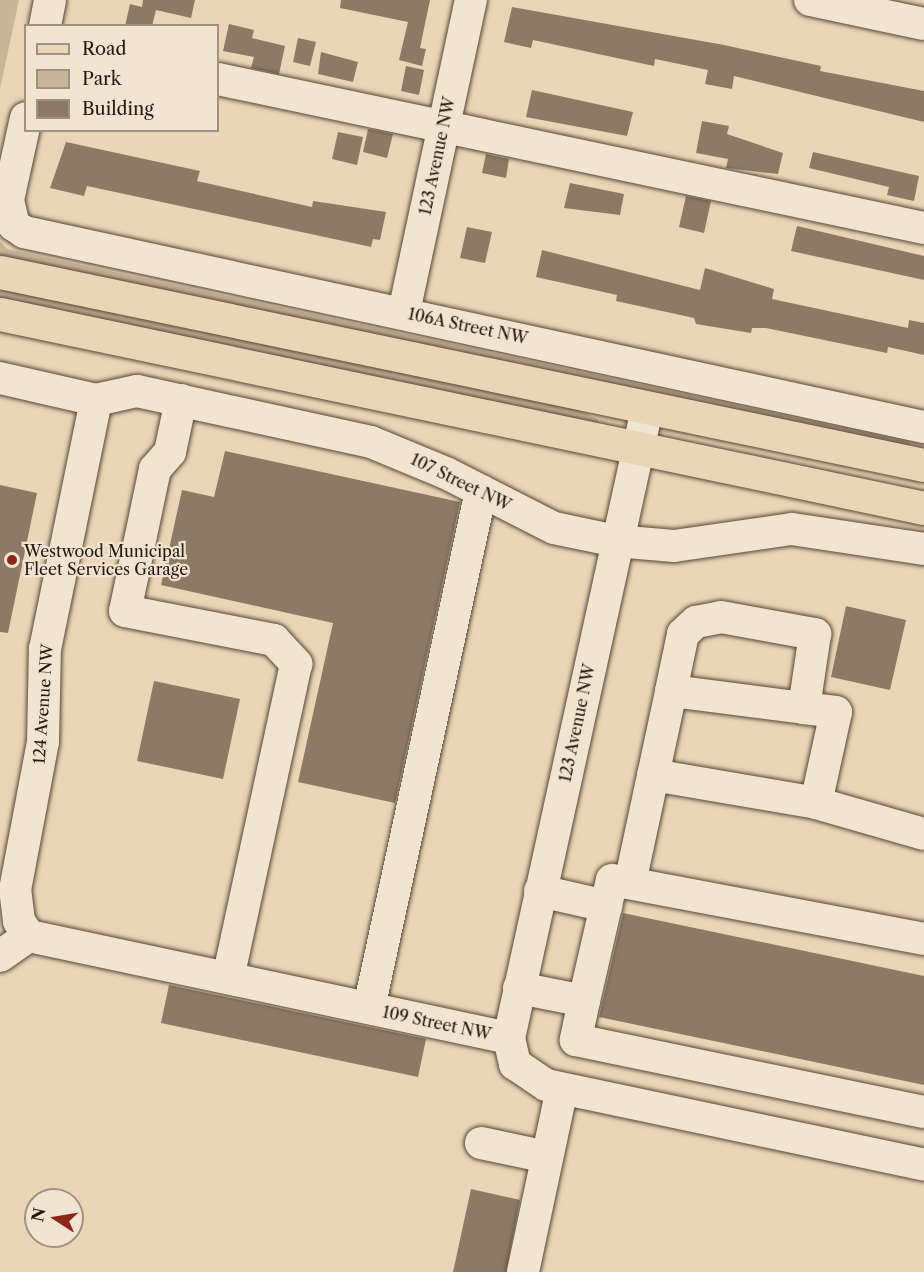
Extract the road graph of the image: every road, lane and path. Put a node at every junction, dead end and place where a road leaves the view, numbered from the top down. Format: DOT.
graph roads {
  1 [pos="50,0"];
  2 [pos="471,0"];
  3 [pos="810,0"];
  4 [pos="45,24"];
  5 [pos="924,24"];
  6 [pos="219,79"];
  7 [pos="24,127"];
  8 [pos="444,127"];
  9 [pos="924,228"];
  10 [pos="0,272"];
  11 [pos="404,312"];
  12 [pos="0,314"];
  13 [pos="0,378"];
  14 [pos="96,400"];
  15 [pos="181,400"];
  16 [pos="647,409"];
  17 [pos="924,427"];
  18 [pos="638,447"];
  19 [pos="924,465"];
  20 [pos="481,491"];
  21 [pos="924,508"];
  22 [pos="616,541"];
  23 [pos="924,549"];
  24 [pos="671,691"];
  25 [pos="804,708"];
  26 [pos="653,775"];
  27 [pos="816,803"];
  28 [pos="924,834"];
  29 [pos="630,883"];
  30 [pos="540,891"];
  31 [pos="606,906"];
  32 [pos="29,936"];
  33 [pos="924,939"];
  34 [pos="0,956"];
  35 [pos="228,978"];
  36 [pos="519,988"];
  37 [pos="584,1001"];
  38 [pos="369,1008"];
  39 [pos="508,1038"];
  40 [pos="562,1089"];
  41 [pos="924,1112"];
  42 [pos="481,1143"];
  43 [pos="547,1157"];
  44 [pos="924,1165"];
  45 [pos="523,1272"];
  1 -- 4 [label="street"];
  2 -- 8 [label="street, 123 Avenue NW"];
  3 -- 5 [label="street"];
  6 -- 8 [label="street"];
  7 -- 11 [label="street, 106A Street NW"];
  8 -- 9 [label="street"];
  8 -- 11 [label="street, 123 Avenue NW"];
  10 -- 16 [label="main road"];
  11 -- 17 [label="street, 106A Street NW"];
  12 -- 18 [label="main road"];
  13 -- 14 [label="street, 107 Street NW"];
  14 -- 15 [label="street, 107 Street NW"];
  14 -- 32 [label="street, 124 Avenue NW"];
  15 -- 20 [label="street, 107 Street NW"];
  15 -- 35 [label="street"];
  16 -- 18 [label="street, 123 Avenue NW"];
  16 -- 19 [label="main road"];
  18 -- 21 [label="main road"];
  18 -- 22 [label="street, 123 Avenue NW"];
  20 -- 22 [label="street, 107 Street NW"];
  20 -- 38 [label="street"];
  22 -- 23 [label="street, 107 Street NW"];
  22 -- 30 [label="street, 123 Avenue NW"];
  24 -- 25 [label="street"];
  24 -- 25 [label="street"];
  24 -- 26 [label="street"];
  25 -- 27 [label="street"];
  26 -- 27 [label="street"];
  26 -- 29 [label="street"];
  27 -- 28 [label="street"];
  29 -- 31 [label="street"];
  29 -- 33 [label="street"];
  30 -- 31 [label="street"];
  30 -- 36 [label="street, 123 Avenue NW"];
  31 -- 37 [label="street"];
  32 -- 34 [label="street"];
  32 -- 35 [label="street, 109 Street NW"];
  35 -- 38 [label="street, 109 Street NW"];
  36 -- 37 [label="street"];
  36 -- 39 [label="street, 123 Avenue NW"];
  37 -- 41 [label="street"];
  38 -- 39 [label="street, 109 Street NW"];
  39 -- 40 [label="street, 109 Street NW"];
  40 -- 43 [label="street"];
  40 -- 44 [label="street, 109 Street NW"];
  42 -- 43 [label="street"];
  43 -- 45 [label="street"];
}
